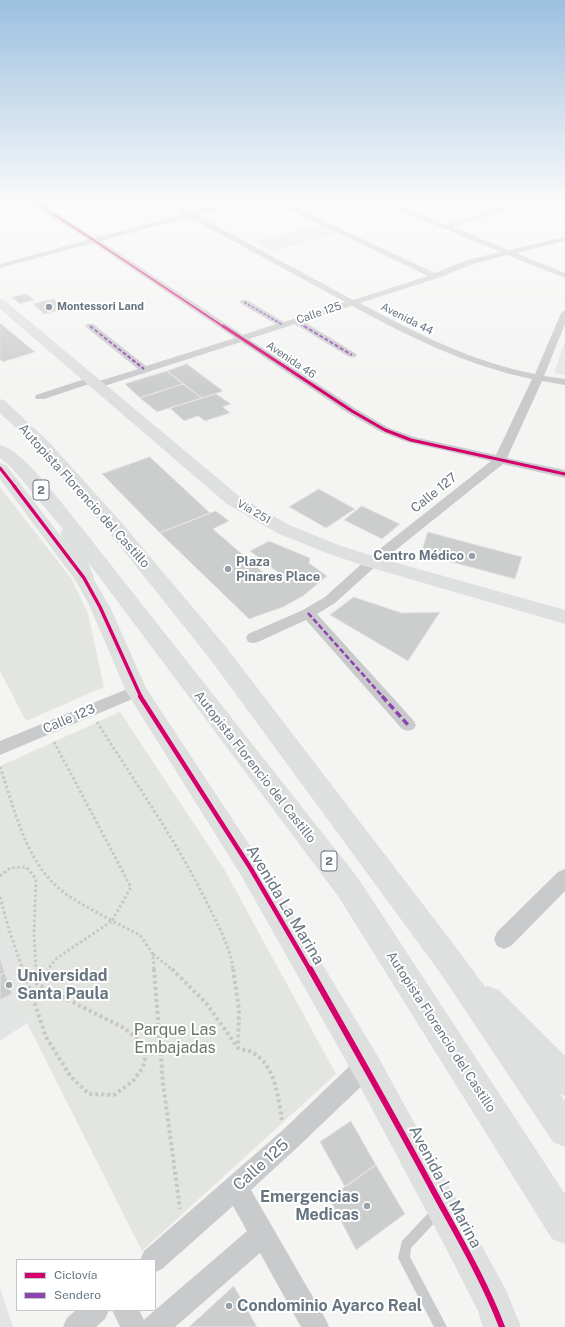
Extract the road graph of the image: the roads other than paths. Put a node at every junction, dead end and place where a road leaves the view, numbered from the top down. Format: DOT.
graph roads {
  1 [pos="131,265"];
  2 [pos="283,265"];
  3 [pos="411,265"];
  4 [pos="463,265"];
  5 [pos="538,265"];
  6 [pos="435,276"];
  7 [pos="565,276"];
  8 [pos="0,302"];
  9 [pos="244,302"];
  10 [pos="351,302"];
  11 [pos="565,312"];
  12 [pos="296,321"];
  13 [pos="283,325"];
  14 [pos="90,326"];
  15 [pos="241,338"];
  16 [pos="352,355"];
  17 [pos="144,370"];
  18 [pos="538,378"];
  19 [pos="94,382"];
  20 [pos="565,382"];
  21 [pos="40,397"];
  22 [pos="0,404"];
  23 [pos="0,445"];
  24 [pos="0,450"];
  25 [pos="500,460"];
  26 [pos="17,463"];
  27 [pos="0,468"];
  28 [pos="565,474"];
  29 [pos="64,517"];
  30 [pos="372,562"];
  31 [pos="84,578"];
  32 [pos="308,613"];
  33 [pos="565,617"];
  34 [pos="253,638"];
  35 [pos="137,691"];
  36 [pos="408,725"];
  37 [pos="0,748"];
  38 [pos="565,878"];
  39 [pos="504,939"];
  40 [pos="451,964"];
  41 [pos="366,1066"];
  42 [pos="565,1080"];
  43 [pos="565,1130"];
  44 [pos="236,1188"];
  45 [pos="442,1207"];
  46 [pos="565,1226"];
  47 [pos="263,1234"];
  48 [pos="154,1259"];
  49 [pos="95,1311"];
  50 [pos="126,1311"];
  51 [pos="76,1327"];
  52 [pos="134,1327"];
  53 [pos="155,1327"];
  54 [pos="316,1327"];
  55 [pos="442,1327"];
  56 [pos="502,1327"];
  1 -- 15 [label="street, Avenida 46"];
  2 -- 10 [label="street, Avenida 44"];
  3 -- 6 [label="street"];
  4 -- 6 [label="street, Calle 125"];
  5 -- 7 [label="street"];
  6 -- 10 [label="street, Calle 125"];
  8 -- 19 [label="main road, Vía 251"];
  9 -- 13 [label="street"];
  10 -- 12 [label="street, Calle 125"];
  10 -- 18 [label="street, Avenida 44"];
  11 -- 18 [label="street, Calle 127"];
  12 -- 13 [label="street, Calle 125"];
  12 -- 16 [label="street"];
  13 -- 15 [label="street, Calle 125"];
  14 -- 17 [label="street"];
  15 -- 17 [label="street, Calle 125"];
  15 -- 25 [label="street, Avenida 46"];
  17 -- 19 [label="street, Calle 125"];
  18 -- 20 [label="street, Avenida 44"];
  18 -- 25 [label="street, Calle 127"];
  19 -- 21 [label="street, Calle 125"];
  19 -- 30 [label="main road, Vía 251"];
  22 -- 40 [label="highway, Autopista Florencio del Castillo / 2"];
  23 -- 26 [label="main road, Autopista Florencio del Castillo"];
  24 -- 26 [label="highway"];
  25 -- 28 [label="street, Avenida 46"];
  25 -- 30 [label="street, Calle 127"];
  26 -- 29 [label="highway, Autopista Florencio del Castillo / 2"];
  27 -- 31 [label="main road, Avenida La Marina"];
  29 -- 31 [label="highway"];
  29 -- 46 [label="highway, Autopista Florencio del Castillo / 2"];
  30 -- 32 [label="street, Calle 127"];
  30 -- 33 [label="main road, Vía 251"];
  31 -- 35 [label="main road, Avenida La Marina"];
  32 -- 34 [label="street, Calle 127"];
  32 -- 36 [label="street"];
  35 -- 37 [label="street, Calle 123"];
  35 -- 41 [label="main road, Avenida La Marina"];
  38 -- 39 [label="street"];
  40 -- 42 [label="highway"];
  40 -- 43 [label="highway, Autopista Florencio del Castillo / 2"];
  41 -- 44 [label="street, Calle 125"];
  41 -- 45 [label="main road, Avenida La Marina"];
  44 -- 47 [label="street"];
  44 -- 48 [label="street, Calle 125"];
  45 -- 55 [label="lane"];
  45 -- 56 [label="main road, Avenida La Marina"];
  47 -- 53 [label="street"];
  47 -- 54 [label="street"];
  49 -- 51 [label="street"];
  50 -- 52 [label="street"];
}
